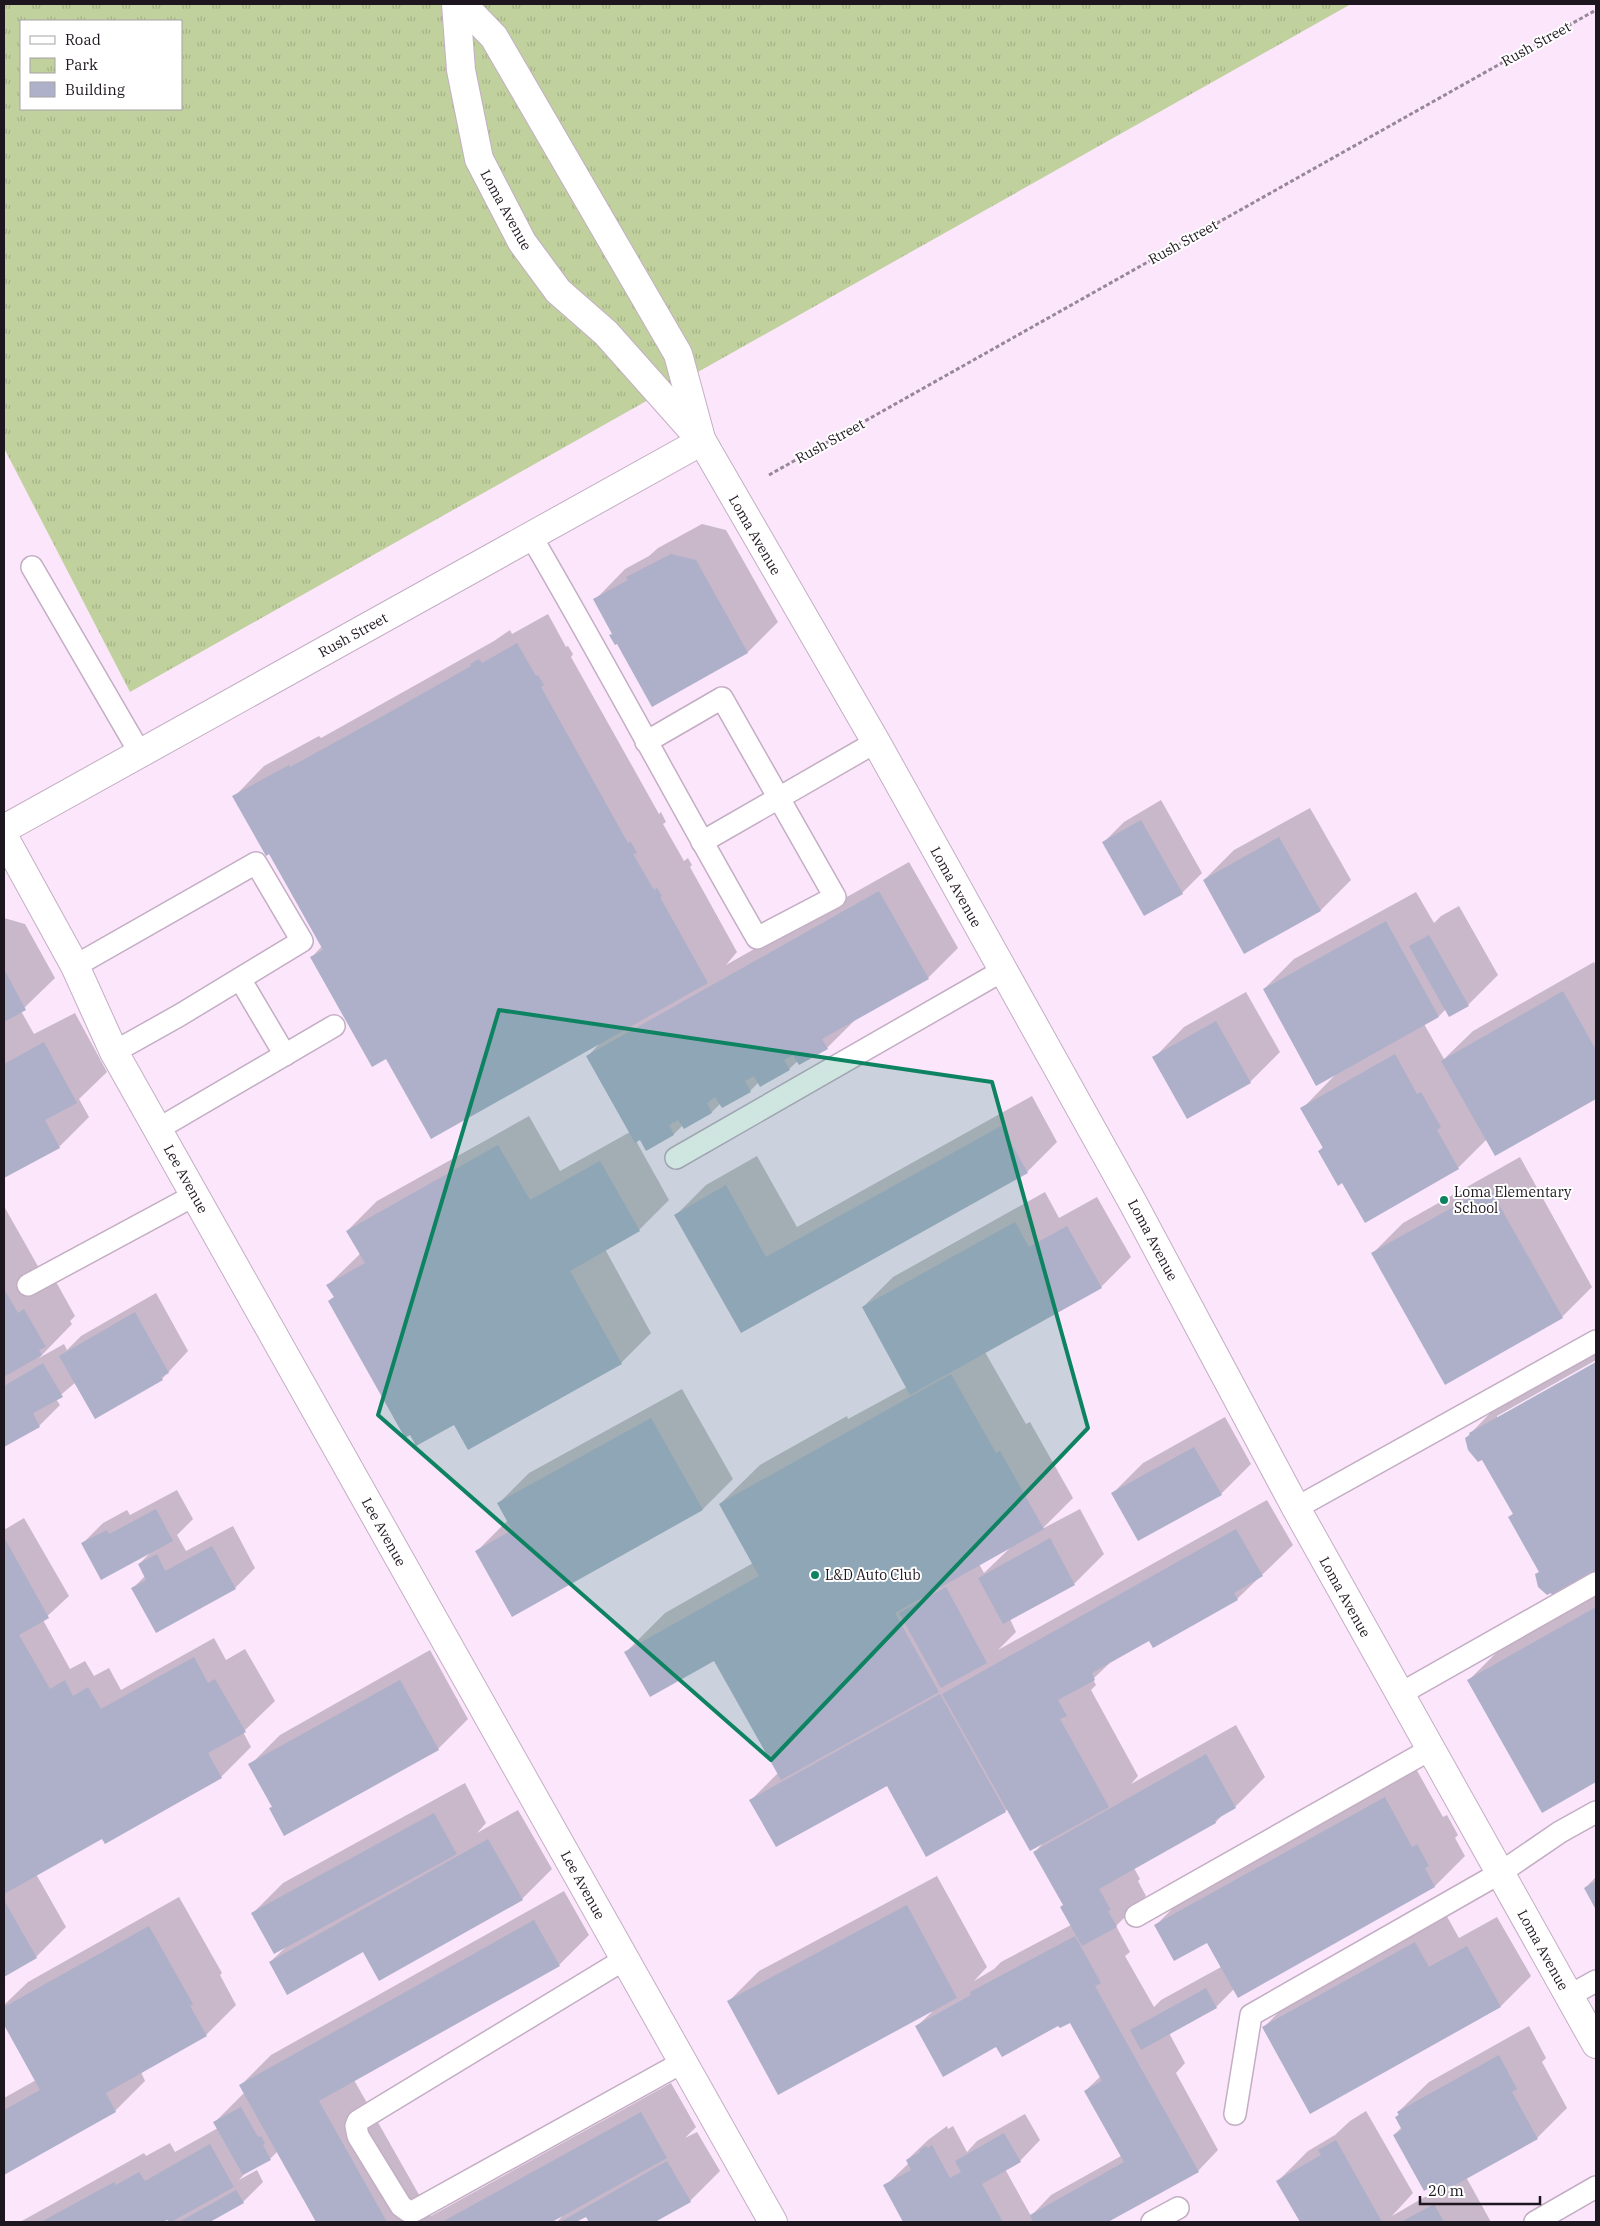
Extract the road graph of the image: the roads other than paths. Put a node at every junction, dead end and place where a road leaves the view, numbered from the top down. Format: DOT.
graph roads {
  1 [pos="456,4"];
  2 [pos="462,4"];
  3 [pos="702,441"];
  4 [pos="531,536"];
  5 [pos="32,567"];
  6 [pos="646,742"];
  7 [pos="876,742"];
  8 [pos="140,754"];
  9 [pos="780,798"];
  10 [pos="4,829"];
  11 [pos="4,837"];
  12 [pos="702,842"];
  13 [pos="75,966"];
  14 [pos="1002,971"];
  15 [pos="240,979"];
  16 [pos="334,1026"];
  17 [pos="114,1052"];
  18 [pos="285,1055"];
  19 [pos="158,1129"];
  20 [pos="676,1158"];
  21 [pos="195,1195"];
  22 [pos="28,1285"];
  23 [pos="1596,1341"];
  24 [pos="1296,1508"];
  25 [pos="1596,1583"];
  26 [pos="1400,1694"];
  27 [pos="1431,1749"];
  28 [pos="1596,1812"];
  29 [pos="1500,1873"];
  30 [pos="1136,1916"];
  31 [pos="624,1959"];
  32 [pos="1596,1981"];
  33 [pos="1569,1996"];
  34 [pos="1596,2044"];
  35 [pos="683,2062"];
  36 [pos="1235,2114"];
  37 [pos="1596,2187"];
  38 [pos="1178,2208"];
  39 [pos="773,2222"];
  40 [pos="1152,2222"];
  41 [pos="1534,2222"];
  1 -- 3 [label="street, Loma Avenue"];
  2 -- 3 [label="street, Loma Avenue"];
  3 -- 4 [label="street, Rush Street"];
  3 -- 7 [label="street, Loma Avenue"];
  4 -- 6 [label="lane"];
  4 -- 8 [label="street, Rush Street"];
  5 -- 8 [label="lane"];
  6 -- 9 [label="lane"];
  6 -- 12 [label="lane"];
  7 -- 9 [label="lane"];
  7 -- 14 [label="street, Loma Avenue"];
  8 -- 10 [label="street, Rush Street"];
  9 -- 12 [label="lane"];
  9 -- 12 [label="lane"];
  11 -- 13 [label="street, Lee Avenue"];
  13 -- 15 [label="lane"];
  13 -- 17 [label="street, Lee Avenue"];
  14 -- 20 [label="lane"];
  14 -- 24 [label="street, Loma Avenue"];
  15 -- 17 [label="lane"];
  15 -- 18 [label="lane"];
  16 -- 18 [label="lane"];
  17 -- 19 [label="street, Lee Avenue"];
  18 -- 19 [label="lane"];
  19 -- 21 [label="street, Lee Avenue"];
  21 -- 22 [label="lane"];
  21 -- 31 [label="street, Lee Avenue"];
  23 -- 24 [label="lane"];
  24 -- 26 [label="street, Loma Avenue"];
  25 -- 26 [label="lane"];
  26 -- 27 [label="street, Loma Avenue"];
  27 -- 29 [label="street, Loma Avenue"];
  27 -- 30 [label="lane"];
  28 -- 29 [label="lane"];
  29 -- 33 [label="street, Loma Avenue"];
  29 -- 36 [label="lane"];
  31 -- 35 [label="street, Lee Avenue"];
  31 -- 35 [label="lane"];
  32 -- 33 [label="lane"];
  33 -- 34 [label="street, Loma Avenue"];
  35 -- 39 [label="street, Lee Avenue"];
  37 -- 41 [label="lane"];
  38 -- 40 [label="lane"];
}
